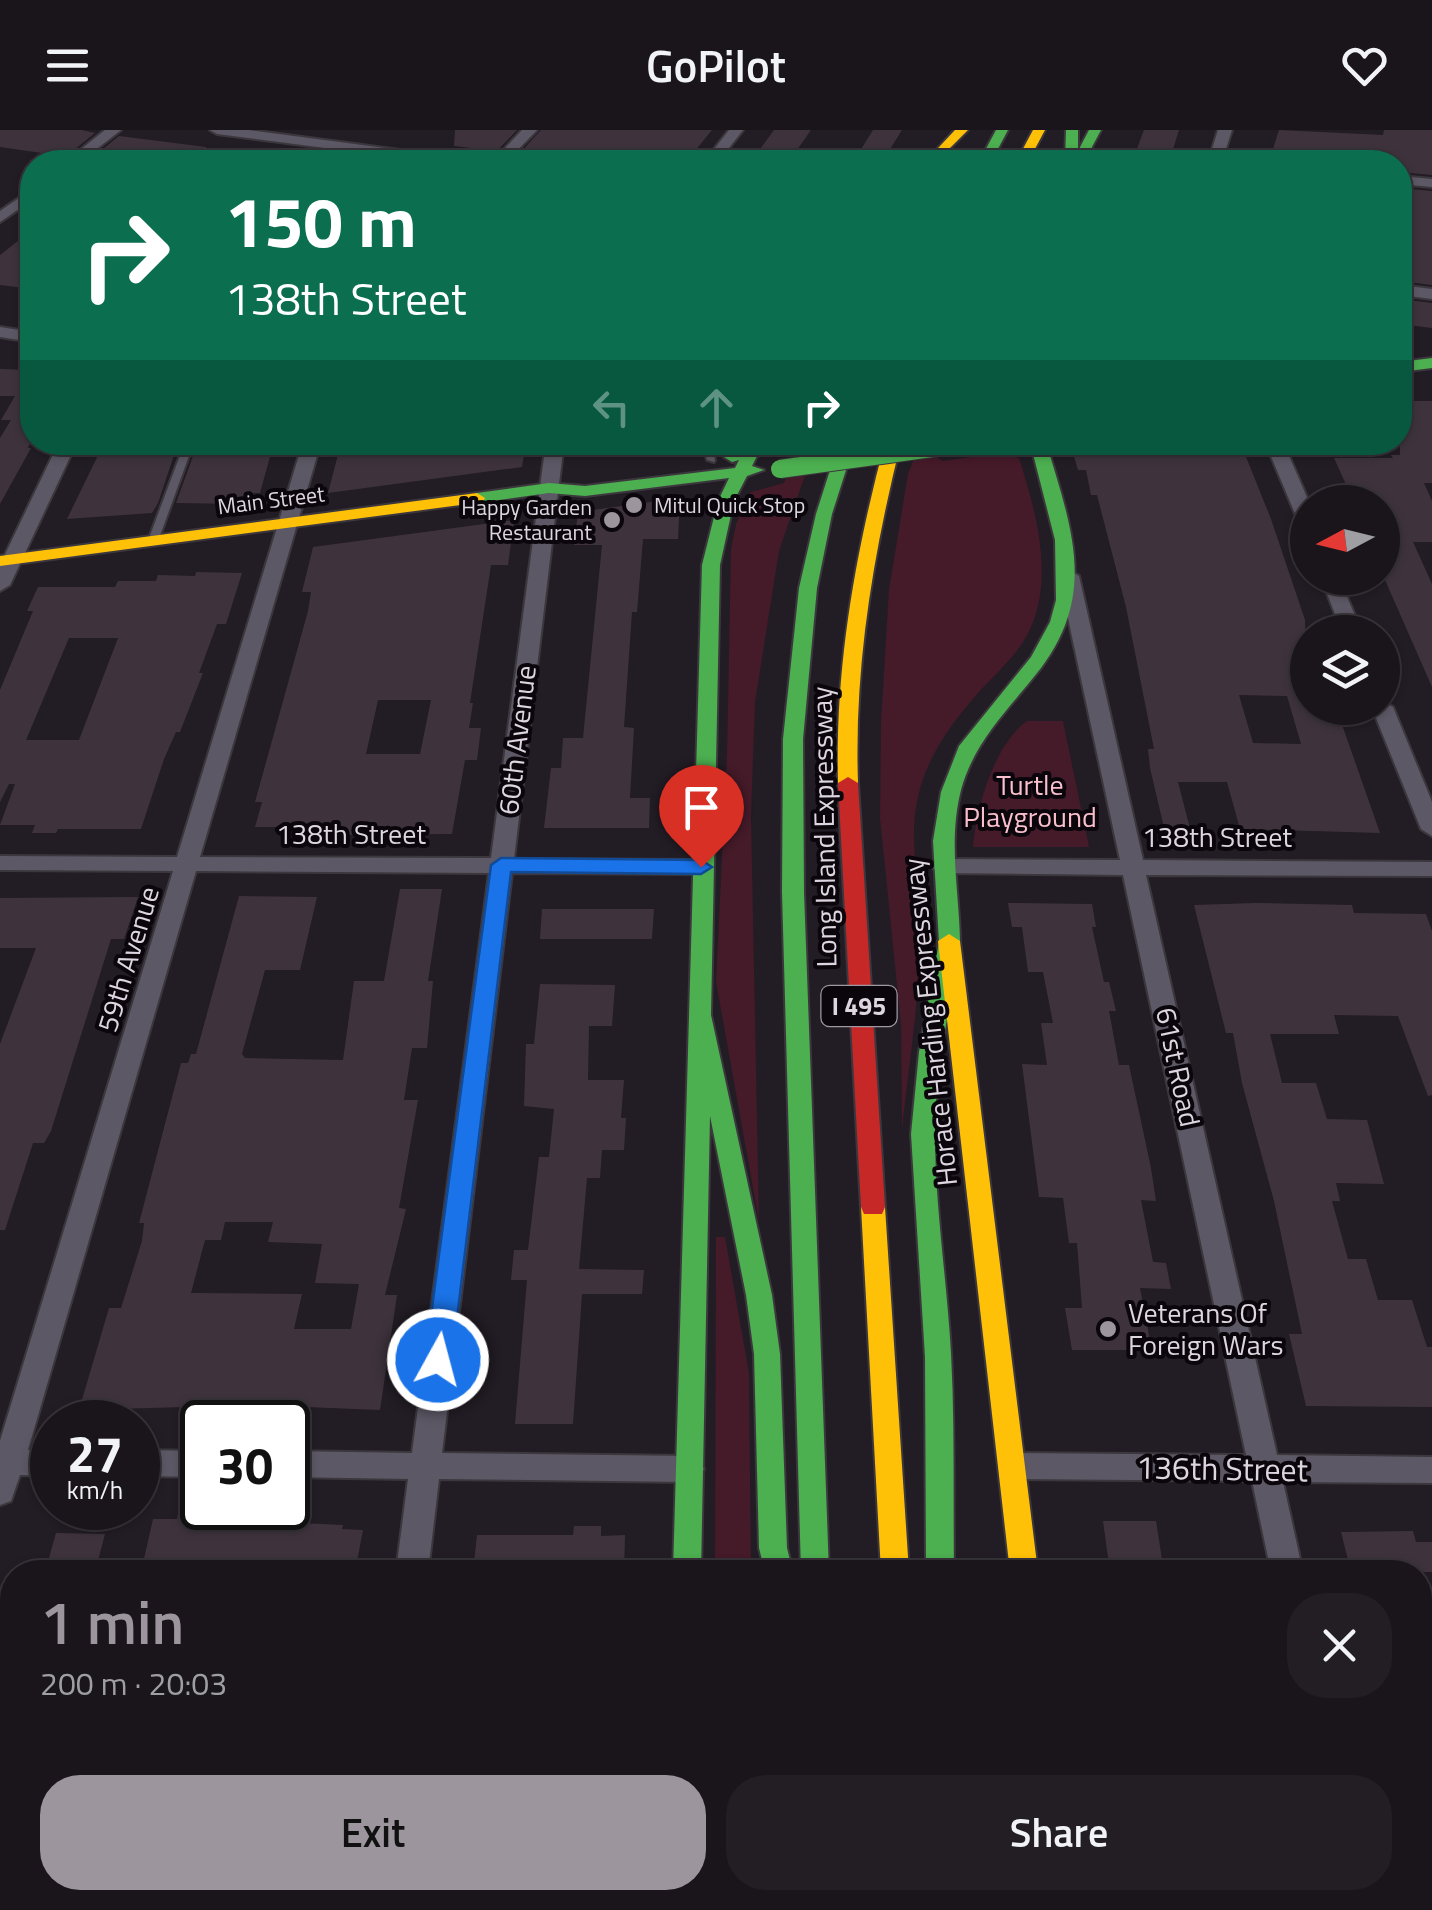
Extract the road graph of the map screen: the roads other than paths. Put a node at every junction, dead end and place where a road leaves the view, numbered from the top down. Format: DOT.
graph roads {
  1 [pos="114,130"];
  2 [pos="218,130"];
  3 [pos="324,130"];
  4 [pos="530,130"];
  5 [pos="736,130"];
  6 [pos="962,130"];
  7 [pos="310,142"];
  8 [pos="88,150"];
  9 [pos="301,150"];
  10 [pos="370,150"];
  11 [pos="511,150"];
  12 [pos="720,150"];
  13 [pos="942,150"];
  14 [pos="20,202"];
  15 [pos="0,218"];
  16 [pos="61,455"];
  17 [pos="185,455"];
  18 [pos="308,455"];
  19 [pos="554,455"];
  20 [pos="688,455"];
  21 [pos="843,455"];
  22 [pos="876,455"];
  23 [pos="889,455"];
  24 [pos="1041,455"];
  25 [pos="1279,455"];
  26 [pos="747,456"];
  27 [pos="1292,485"];
  28 [pos="550,488"];
  29 [pos="288,523"];
  30 [pos="153,541"];
  31 [pos="6,561"];
  32 [pos="1066,563"];
  33 [pos="0,585"];
  34 [pos="1389,725"];
  35 [pos="1432,828"];
  36 [pos="0,862"];
  37 [pos="188,863"];
  38 [pos="501,865"];
  39 [pos="941,866"];
  40 [pos="701,867"];
  41 [pos="1133,867"];
  42 [pos="1432,869"];
  43 [pos="948,944"];
  44 [pos="698,1004"];
  45 [pos="5,1462"];
  46 [pos="30,1463"];
  47 [pos="310,1464"];
  48 [pos="425,1465"];
  49 [pos="1013,1466"];
  50 [pos="689,1469"];
  51 [pos="1267,1469"];
  52 [pos="1432,1470"];
  53 [pos="0,1492"];
  54 [pos="413,1560"];
  55 [pos="686,1560"];
  56 [pos="776,1560"];
  57 [pos="814,1560"];
  58 [pos="894,1560"];
  59 [pos="940,1560"];
  60 [pos="1023,1560"];
  61 [pos="1285,1560"];
  1 -- 8 [label="street"];
  2 -- 7 [label="street"];
  3 -- 7 [label="street"];
  4 -- 11 [label="street"];
  5 -- 12 [label="street"];
  6 -- 13 [label="main road"];
  7 -- 9 [label="street"];
  7 -- 10 [label="street"];
  14 -- 15 [label="street"];
  16 -- 31 [label="street"];
  17 -- 30 [label="lane"];
  18 -- 29 [label="street, 59th Avenue"];
  19 -- 28 [label="street, 60th Avenue"];
  20 -- 28 [label="main road, Main Street"];
  21 -- 57 [label="main road, Long Island Expressway / I 495"];
  22 -- 26 [label="main road, Main Street, bridge"];
  23 -- 58 [label="main road, Long Island Expressway / I 495"];
  24 -- 32 [label="main road, Horace Harding Expressway"];
  25 -- 27 [label="street"];
  26 -- 28 [label="main road, Main Street"];
  26 -- 40 [label="main road"];
  28 -- 29 [label="main road, Main Street"];
  28 -- 38 [label="street, 60th Avenue"];
  29 -- 30 [label="main road, Main Street"];
  29 -- 37 [label="street, 59th Avenue"];
  30 -- 31 [label="main road, Main Street"];
  31 -- 33 [label="street"];
  32 -- 39 [label="main road, Horace Harding Expressway"];
  32 -- 41 [label="street, 61st Road"];
  34 -- 35 [label="street"];
  36 -- 37 [label="street, 138th Street"];
  37 -- 38 [label="street, 138th Street"];
  37 -- 45 [label="street, 59th Avenue"];
  38 -- 40 [label="street, 138th Street"];
  38 -- 48 [label="street, 60th Avenue"];
  39 -- 41 [label="street, 138th Street"];
  39 -- 43 [label="main road, Horace Harding Expressway"];
  40 -- 44 [label="main road"];
  41 -- 42 [label="street, 138th Street"];
  41 -- 51 [label="street, 61st Road"];
  43 -- 49 [label="main road, Horace Harding Expressway"];
  43 -- 59 [label="main road"];
  44 -- 50 [label="main road"];
  44 -- 56 [label="main road"];
  45 -- 46 [label="street"];
  45 -- 53 [label="street, 59th Avenue"];
  47 -- 48 [label="street"];
  48 -- 50 [label="street"];
  48 -- 54 [label="street, 60th Avenue"];
  49 -- 51 [label="street, 136th Street"];
  49 -- 60 [label="main road, Horace Harding Expressway"];
  50 -- 55 [label="main road"];
  51 -- 52 [label="street, 136th Street"];
  51 -- 61 [label="street, 61st Road"];
}
